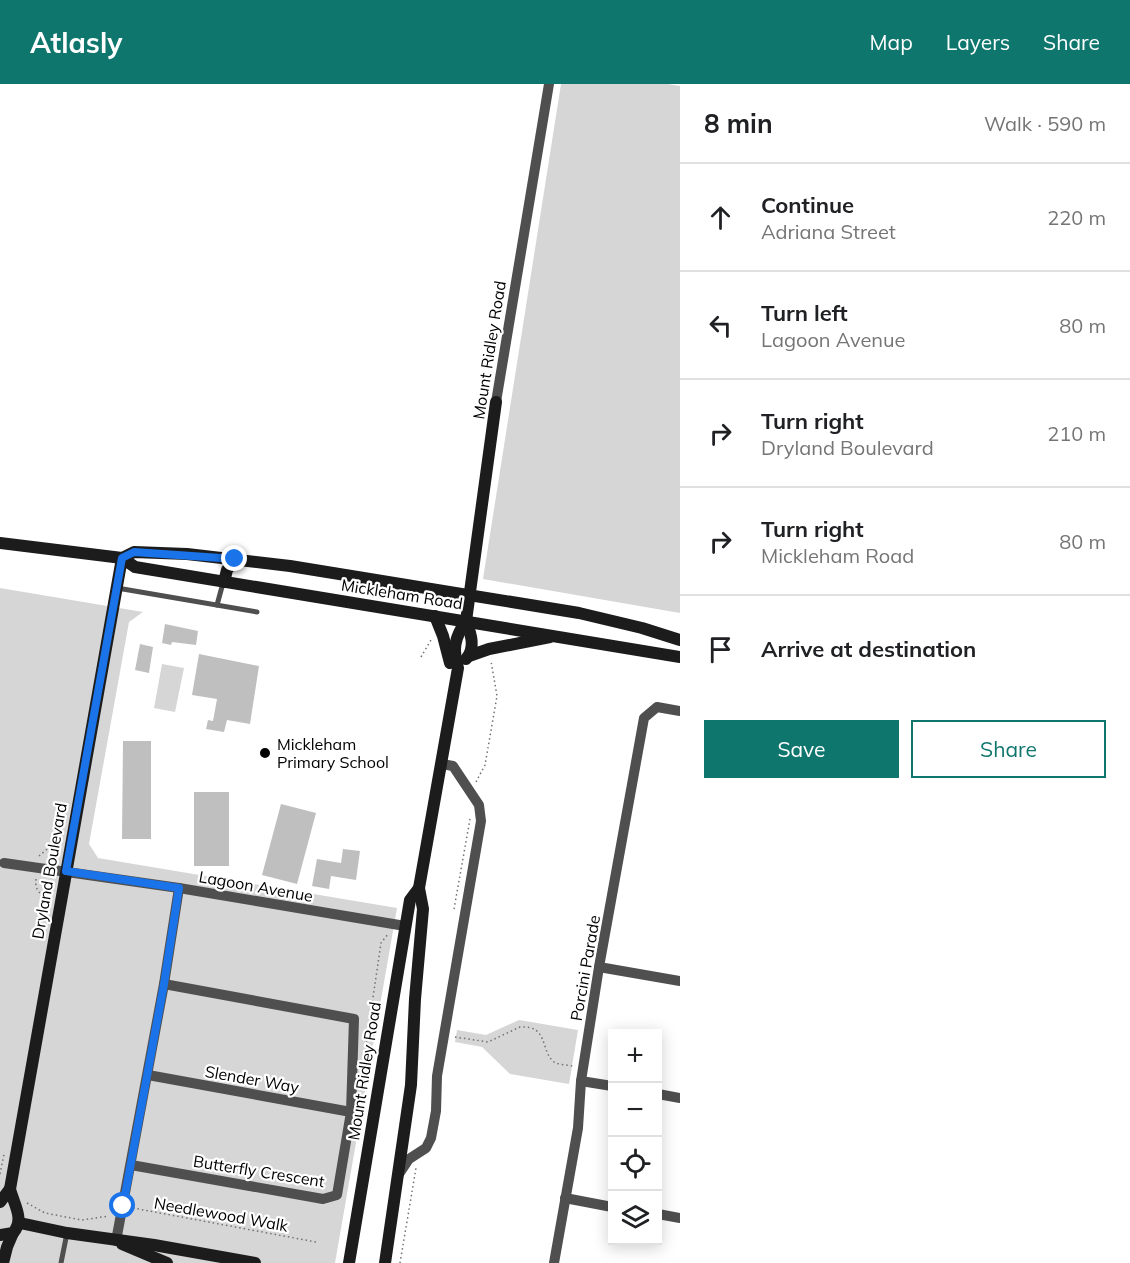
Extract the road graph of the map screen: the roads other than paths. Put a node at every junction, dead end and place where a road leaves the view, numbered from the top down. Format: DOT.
graph roads {
  1 [pos="549,84"];
  2 [pos="496,402"];
  3 [pos="0,543"];
  4 [pos="122,558"];
  5 [pos="235,559"];
  6 [pos="224,582"];
  7 [pos="117,588"];
  8 [pos="469,595"];
  9 [pos="217,605"];
  10 [pos="257,612"];
  11 [pos="435,616"];
  12 [pos="466,621"];
  13 [pos="557,636"];
  14 [pos="680,640"];
  15 [pos="469,656"];
  16 [pos="680,657"];
  17 [pos="458,668"];
  18 [pos="455,682"];
  19 [pos="680,711"];
  20 [pos="442,764"];
  21 [pos="4,863"];
  22 [pos="66,871"];
  23 [pos="179,888"];
  24 [pos="419,888"];
  25 [pos="400,925"];
  26 [pos="600,967"];
  27 [pos="680,981"];
  28 [pos="164,984"];
  29 [pos="148,1075"];
  30 [pos="581,1081"];
  31 [pos="608,1085"];
  32 [pos="662,1095"];
  33 [pos="680,1098"];
  34 [pos="351,1112"];
  35 [pos="131,1165"];
  36 [pos="399,1174"];
  37 [pos="10,1189"];
  38 [pos="565,1198"];
  39 [pos="0,1202"];
  40 [pos="608,1206"];
  41 [pos="16,1208"];
  42 [pos="662,1215"];
  43 [pos="680,1218"];
  44 [pos="16,1228"];
  45 [pos="67,1233"];
  46 [pos="0,1235"];
  47 [pos="116,1241"];
  48 [pos="3,1263"];
  49 [pos="61,1263"];
  50 [pos="168,1263"];
  51 [pos="255,1263"];
  52 [pos="349,1263"];
  53 [pos="385,1263"];
  54 [pos="554,1263"];
  1 -- 2 [label="street, Mount Ridley Road"];
  2 -- 8 [label="street, Mount Ridley Road"];
  3 -- 4 [label="street, Mickleham Road"];
  4 -- 5 [label="street, Mickleham Road"];
  4 -- 6 [label="street, Mickleham Road"];
  4 -- 7 [label="street, Dryland Boulevard"];
  5 -- 6 [label="street"];
  5 -- 8 [label="street, Mickleham Road"];
  6 -- 9 [label="lane"];
  6 -- 11 [label="street, Mickleham Road"];
  7 -- 9 [label="lane"];
  7 -- 22 [label="street, Dryland Boulevard"];
  8 -- 12 [label="street, Mount Ridley Road"];
  8 -- 14 [label="street, Mickleham Road"];
  9 -- 10 [label="lane"];
  11 -- 12 [label="street, Mickleham Road"];
  11 -- 18 [label="street"];
  12 -- 13 [label="street, Mickleham Road"];
  12 -- 15 [label="street, Mount Ridley Road"];
  12 -- 17 [label="street, Mount Ridley Road"];
  13 -- 15 [label="street"];
  13 -- 16 [label="street, Mickleham Road"];
  15 -- 17 [label="street"];
  17 -- 18 [label="street, Mount Ridley Road"];
  18 -- 20 [label="street, Mount Ridley Road"];
  19 -- 26 [label="street, Porcini Parade"];
  20 -- 24 [label="street, Mount Ridley Road"];
  20 -- 36 [label="street"];
  21 -- 22 [label="street, Lagoon Avenue"];
  22 -- 23 [label="street, Lagoon Avenue"];
  22 -- 37 [label="street, Dryland Boulevard"];
  23 -- 25 [label="street, Lagoon Avenue"];
  23 -- 28 [label="street"];
  24 -- 25 [label="street, Mount Ridley Road"];
  24 -- 36 [label="street, Mount Ridley Road"];
  25 -- 52 [label="street, Mount Ridley Road"];
  26 -- 27 [label="street"];
  26 -- 30 [label="street, Porcini Parade"];
  28 -- 29 [label="street"];
  28 -- 34 [label="street, Butterfly Crescent"];
  29 -- 34 [label="street, Slender Way"];
  29 -- 35 [label="street"];
  30 -- 31 [label="street"];
  30 -- 38 [label="street, Porcini Parade"];
  32 -- 33 [label="street"];
  34 -- 35 [label="street, Butterfly Crescent"];
  35 -- 47 [label="street"];
  36 -- 53 [label="street, Mount Ridley Road"];
  37 -- 39 [label="street, Dryland Boulevard"];
  37 -- 41 [label="street, Dryland Boulevard"];
  38 -- 40 [label="street"];
  38 -- 54 [label="street, Porcini Parade"];
  39 -- 41 [label="street"];
  41 -- 44 [label="street, Dryland Boulevard"];
  42 -- 43 [label="street"];
  44 -- 45 [label="street"];
  44 -- 46 [label="street"];
  44 -- 48 [label="street"];
  45 -- 47 [label="street"];
  45 -- 49 [label="lane"];
  47 -- 50 [label="street"];
  47 -- 51 [label="street"];
}
